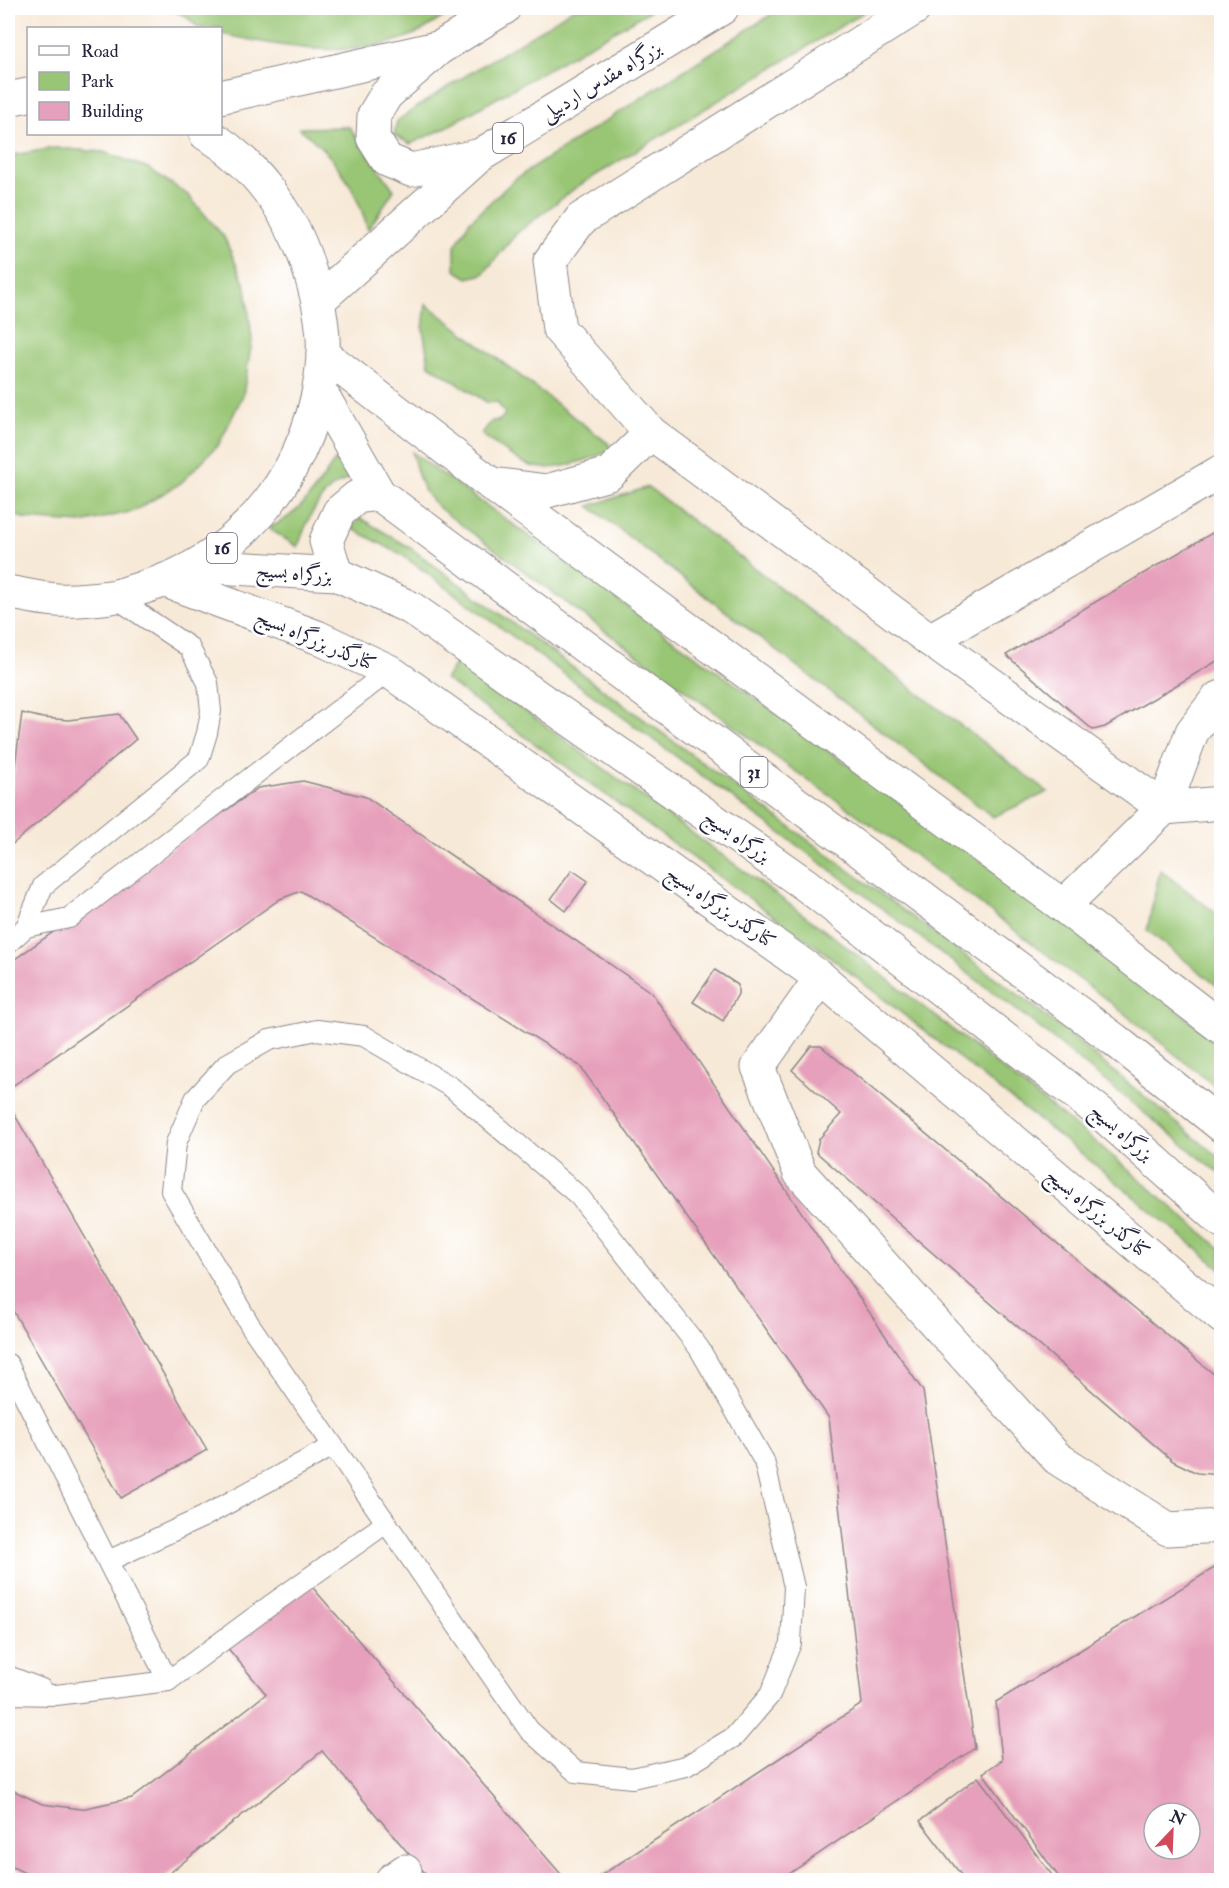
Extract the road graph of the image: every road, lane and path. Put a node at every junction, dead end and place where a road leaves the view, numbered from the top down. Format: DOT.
graph roads {
  1 [pos="504,8"];
  2 [pos="722,8"];
  3 [pos="915,8"];
  4 [pos="441,47"];
  5 [pos="27,95"];
  6 [pos="222,97"];
  7 [pos="8,99"];
  8 [pos="208,135"];
  9 [pos="479,156"];
  10 [pos="319,300"];
  11 [pos="323,354"];
  12 [pos="320,391"];
  13 [pos="651,433"];
  14 [pos="1221,471"];
  15 [pos="491,484"];
  16 [pos="379,494"];
  17 [pos="197,566"];
  18 [pos="336,574"];
  19 [pos="166,581"];
  20 [pos="8,592"];
  21 [pos="113,596"];
  22 [pos="930,640"];
  23 [pos="389,671"];
  24 [pos="1221,697"];
  25 [pos="1220,804"];
  26 [pos="1164,808"];
  27 [pos="1063,906"];
  28 [pos="26,927"];
  29 [pos="8,943"];
  30 [pos="821,978"];
  31 [pos="1221,1028"];
  32 [pos="1221,1126"];
  33 [pos="1221,1221"];
  34 [pos="1221,1317"];
  35 [pos="8,1364"];
  36 [pos="333,1446"];
  37 [pos="386,1523"];
  38 [pos="1221,1526"];
  39 [pos="108,1561"];
  40 [pos="8,1676"];
  41 [pos="168,1681"];
  42 [pos="8,1694"];
  43 [pos="56,1695"];
  1 -- 4 [label="main road"];
  2 -- 9 [label="main road, بزرگراه مقدس اردبیلی / 16"];
  3 -- 13 [label="main road"];
  4 -- 6 [label="main road"];
  4 -- 9 [label="main road"];
  5 -- 7 [label="main road"];
  8 -- 10 [label="main road, 16"];
  9 -- 10 [label="main road, بزرگراه مقدس اردبیلی / 16"];
  10 -- 11 [label="main road, 16"];
  11 -- 12 [label="main road, 16"];
  11 -- 15 [label="main road"];
  12 -- 16 [label="main road, 31"];
  12 -- 17 [label="main road, 16"];
  13 -- 15 [label="main road"];
  13 -- 22 [label="main road"];
  14 -- 22 [label="main road"];
  15 -- 27 [label="main road"];
  16 -- 18 [label="main road"];
  16 -- 32 [label="main road, 31"];
  17 -- 18 [label="main road, بزرگراه بسیج"];
  17 -- 19 [label="main road, 16"];
  18 -- 33 [label="main road, بزرگراه بسیج"];
  19 -- 21 [label="main road, 16"];
  19 -- 23 [label="main road, کنارگذر بزرگراه بسیج"];
  20 -- 21 [label="main road, 16"];
  21 -- 28 [label="lane"];
  22 -- 26 [label="main road"];
  23 -- 28 [label="lane"];
  23 -- 30 [label="main road, کنارگذر بزرگراه بسیج"];
  24 -- 26 [label="main road"];
  25 -- 26 [label="main road"];
  26 -- 27 [label="main road"];
  27 -- 31 [label="main road"];
  28 -- 29 [label="lane"];
  30 -- 34 [label="main road, کنارگذر بزرگراه بسیج"];
  30 -- 38 [label="main road"];
  35 -- 39 [label="lane"];
  36 -- 37 [label="lane"];
  36 -- 37 [label="lane"];
  36 -- 39 [label="lane"];
  37 -- 41 [label="lane"];
  39 -- 41 [label="lane"];
  40 -- 43 [label="lane"];
  41 -- 43 [label="lane"];
  42 -- 43 [label="lane"];
}
